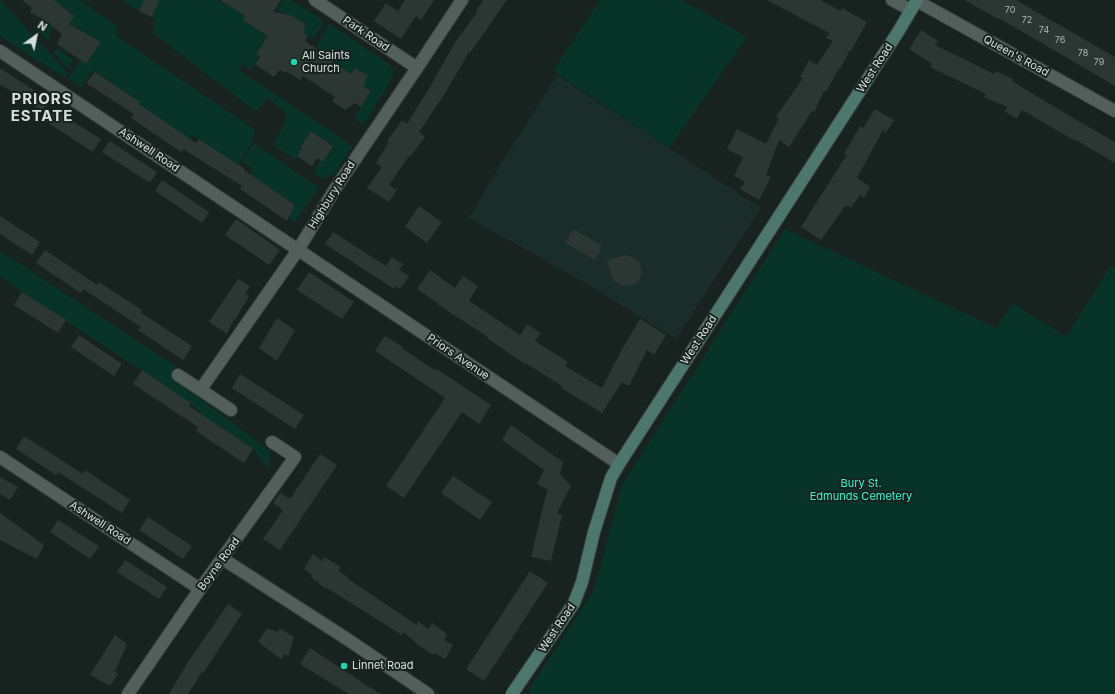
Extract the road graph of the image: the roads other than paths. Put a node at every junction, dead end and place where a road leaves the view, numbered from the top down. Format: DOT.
graph roads {
  1 [pos="315,0"];
  2 [pos="462,0"];
  3 [pos="892,0"];
  4 [pos="915,4"];
  5 [pos="0,51"];
  6 [pos="417,68"];
  7 [pos="1115,111"];
  8 [pos="298,250"];
  9 [pos="178,375"];
  10 [pos="201,389"];
  11 [pos="231,410"];
  12 [pos="272,442"];
  13 [pos="0,457"];
  14 [pos="619,464"];
  15 [pos="223,559"];
  16 [pos="200,589"];
  17 [pos="128,694"];
  18 [pos="428,694"];
  19 [pos="512,694"];
  1 -- 6 [label="street, Park Road"];
  2 -- 6 [label="street, Highbury Road"];
  3 -- 4 [label="street, Queen's Road"];
  4 -- 7 [label="street, Queen's Road"];
  4 -- 14 [label="street, West Road"];
  5 -- 8 [label="street, Ashwell Road"];
  6 -- 8 [label="street, Highbury Road"];
  8 -- 10 [label="street, Highbury Road"];
  8 -- 14 [label="street, Priors Avenue"];
  9 -- 10 [label="street"];
  10 -- 11 [label="street"];
  12 -- 15 [label="street, Boyne Road"];
  13 -- 16 [label="street, Ashwell Road"];
  14 -- 19 [label="street, West Road"];
  15 -- 16 [label="street, Boyne Road"];
  15 -- 18 [label="street"];
  16 -- 17 [label="street, Boyne Road"];
}
